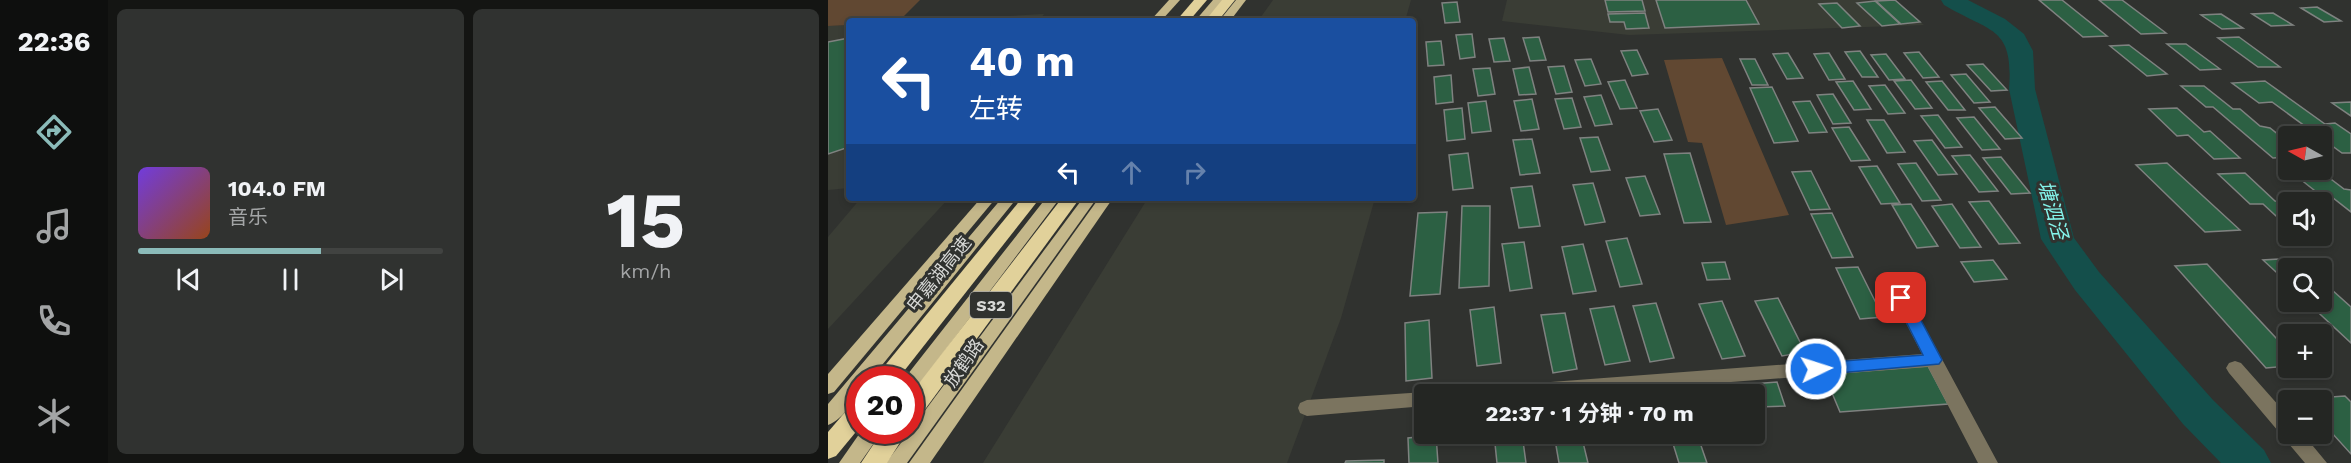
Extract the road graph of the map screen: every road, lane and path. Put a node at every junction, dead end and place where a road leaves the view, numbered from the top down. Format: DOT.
graph roads {
  1 [pos="1175,0"];
  2 [pos="1219,0"];
  3 [pos="1229,0"];
  4 [pos="1241,0"];
  5 [pos="1251,0"];
  6 [pos="1195,1"];
  7 [pos="1158,18"];
  8 [pos="1171,18"];
  9 [pos="1183,18"];
  10 [pos="1203,18"];
  11 [pos="1214,18"];
  12 [pos="1226,18"];
  13 [pos="1237,18"];
  14 [pos="986,201"];
  15 [pos="1008,201"];
  16 [pos="1027,201"];
  17 [pos="1028,201"];
  18 [pos="1051,201"];
  19 [pos="1069,201"];
  20 [pos="1088,201"];
  21 [pos="1104,201"];
  22 [pos="1901,298"];
  23 [pos="1934,360"];
  24 [pos="890,366"];
  25 [pos="895,366"];
  26 [pos="924,366"];
  27 [pos="2235,368"];
  28 [pos="1618,384"];
  29 [pos="828,387"];
  30 [pos="924,394"];
  31 [pos="1414,400"];
  32 [pos="1307,408"];
  33 [pos="828,417"];
  34 [pos="2278,418"];
  35 [pos="846,419"];
  36 [pos="846,427"];
  37 [pos="828,441"];
  38 [pos="863,444"];
  39 [pos="887,444"];
  40 [pos="2300,444"];
  41 [pos="828,449"];
  42 [pos="849,463"];
  43 [pos="873,463"];
  44 [pos="896,463"];
  45 [pos="919,463"];
  46 [pos="1988,463"];
  47 [pos="2317,463"];
  1 -- 7 [label="main road"];
  2 -- 10 [label="main road"];
  3 -- 11 [label="highway"];
  4 -- 12 [label="main road"];
  5 -- 13 [label="main road"];
  6 -- 8 [label="main road"];
  6 -- 9 [label="highway"];
  14 -- 29 [label="main road"];
  15 -- 33 [label="main road"];
  16 -- 24 [label="main road"];
  17 -- 25 [label="highway, 申嘉湖高速 / S32"];
  18 -- 26 [label="main road, 放鹤路"];
  19 -- 30 [label="highway, S32"];
  20 -- 44 [label="main road"];
  21 -- 45 [label="main road, 放鹤路"];
  22 -- 23 [label="lane"];
  23 -- 28 [label="lane"];
  23 -- 46 [label="lane"];
  27 -- 34 [label="lane"];
  31 -- 32 [label="lane"];
  35 -- 37 [label="main road"];
  36 -- 41 [label="highway"];
  38 -- 42 [label="main road"];
  39 -- 43 [label="highway"];
  40 -- 47 [label="lane"];
}
